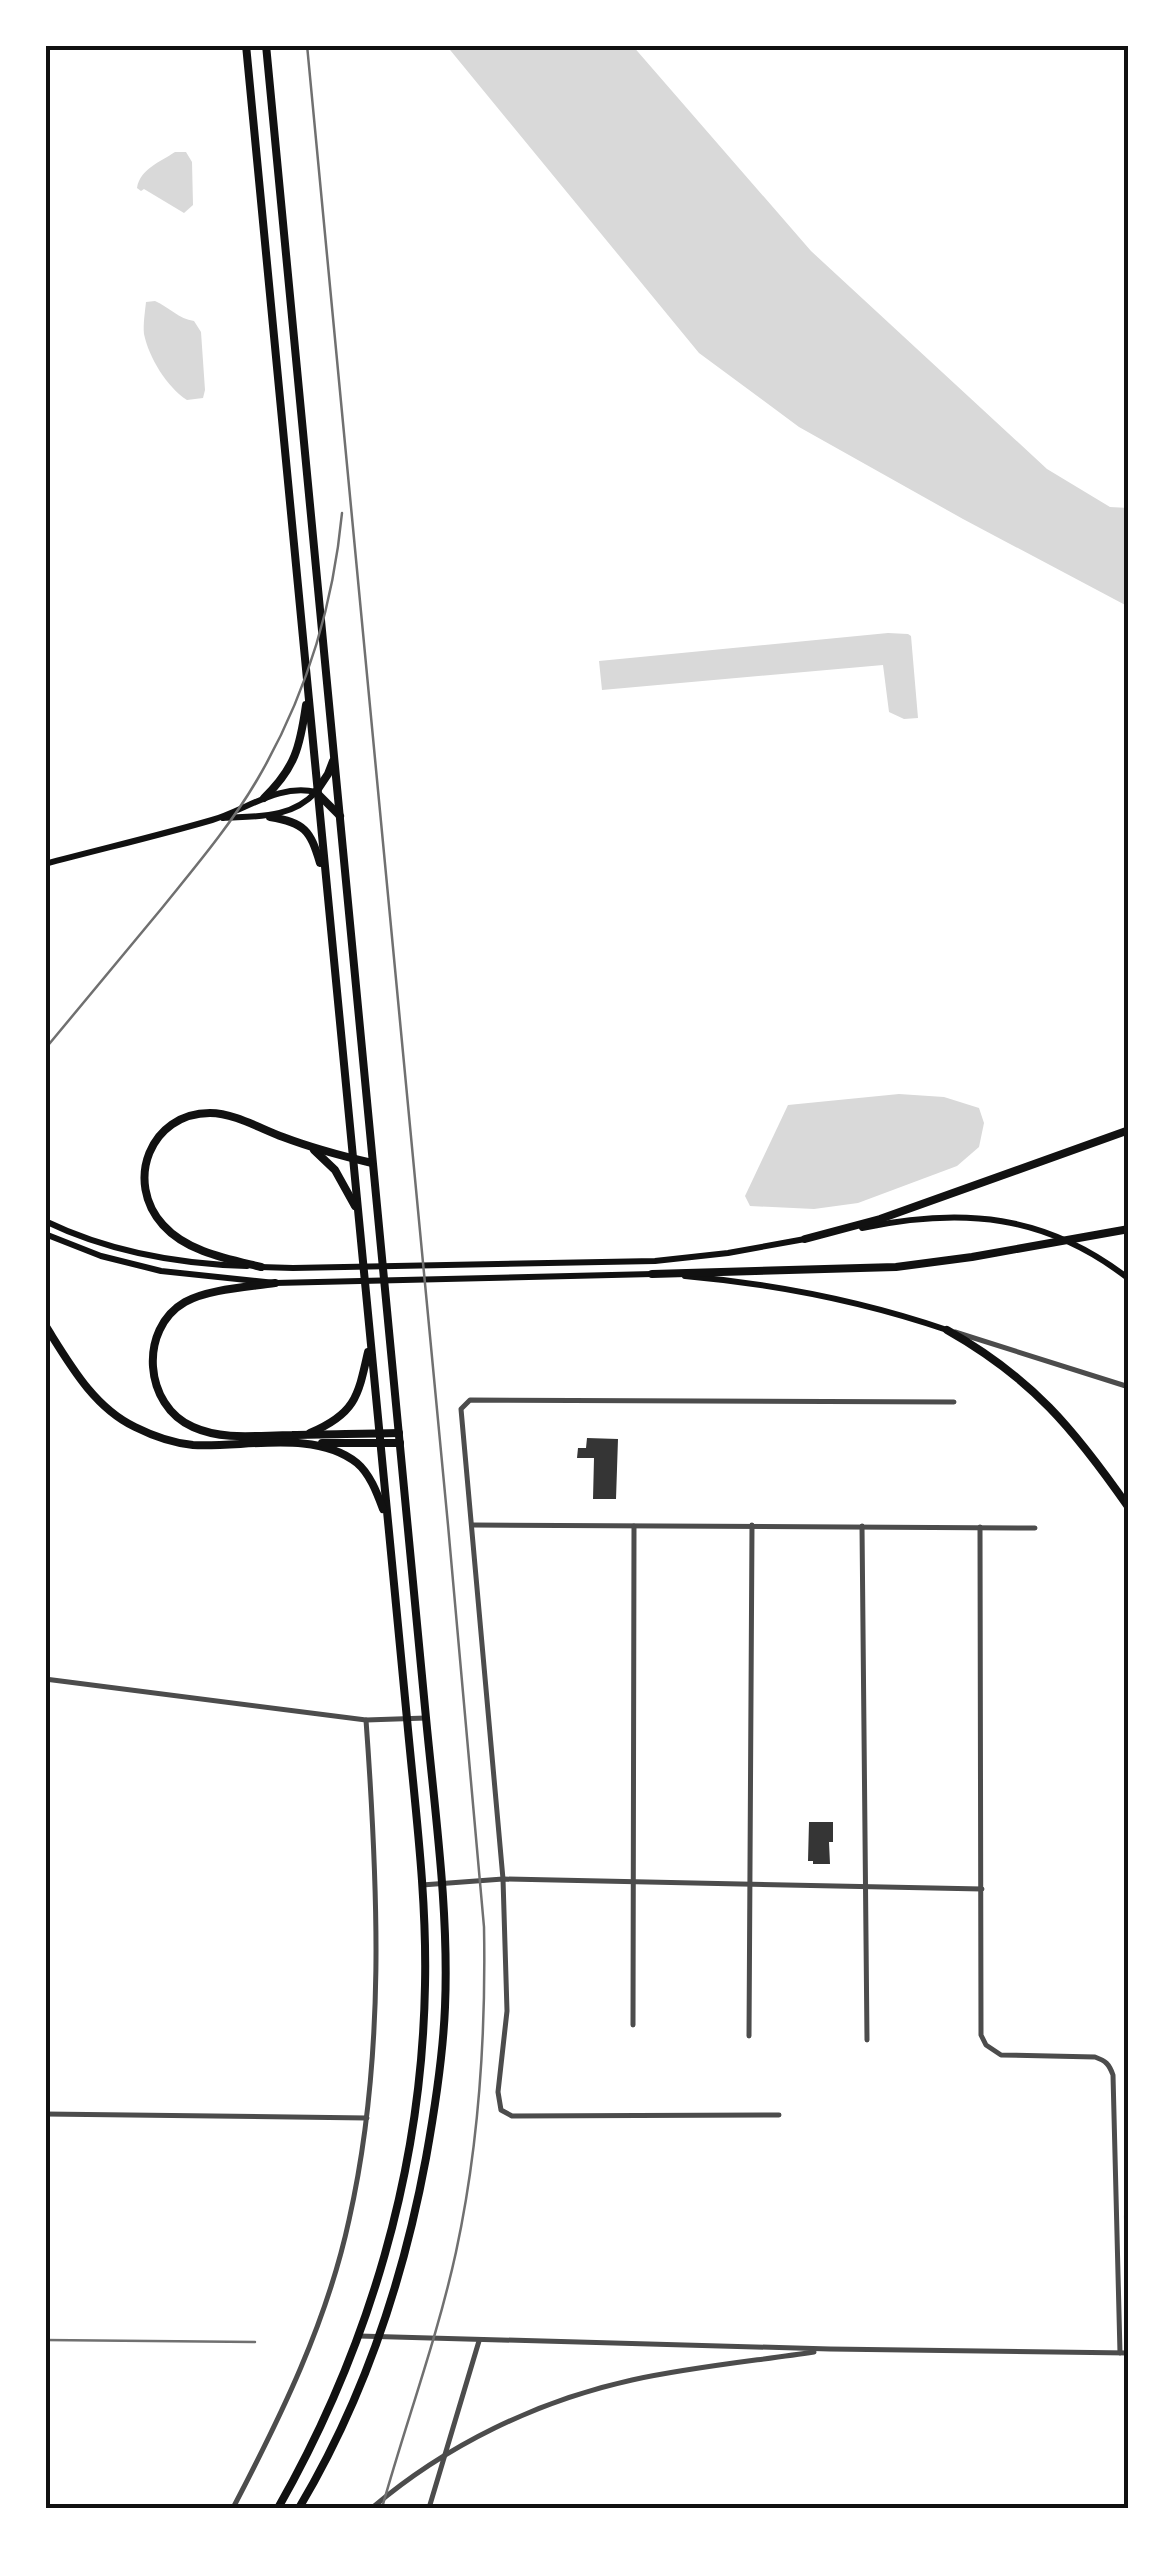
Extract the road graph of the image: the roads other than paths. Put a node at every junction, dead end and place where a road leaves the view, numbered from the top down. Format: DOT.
graph roads {
  1 [pos="246,45"];
  2 [pos="266,45"];
  3 [pos="270,92"];
  4 [pos="250,95"];
  5 [pos="273,113"];
  6 [pos="252,115"];
  7 [pos="305,447"];
  8 [pos="284,449"];
  9 [pos="308,691"];
  10 [pos="334,757"];
  11 [pos="316,792"];
  12 [pos="264,798"];
  13 [pos="340,816"];
  14 [pos="270,817"];
  15 [pos="216,818"];
  16 [pos="45,864"];
  17 [pos="325,879"];
  18 [pos="1129,1130"];
  19 [pos="310,1147"];
  20 [pos="352,1158"];
  21 [pos="372,1163"];
  22 [pos="358,1212"];
  23 [pos="45,1220"];
  24 [pos="1129,1229"];
  25 [pos="45,1234"];
  26 [pos="805,1240"];
  27 [pos="261,1267"];
  28 [pos="652,1274"];
  29 [pos="1129,1278"];
  30 [pos="275,1283"];
  31 [pos="45,1325"];
  32 [pos="947,1330"];
  33 [pos="370,1344"];
  34 [pos="1129,1386"];
  35 [pos="954,1402"];
  36 [pos="380,1438"];
  37 [pos="399,1438"];
  38 [pos="304,1439"];
  39 [pos="1129,1508"];
  40 [pos="388,1524"];
  41 [pos="473,1525"];
  42 [pos="752,1525"];
  43 [pos="634,1526"];
  44 [pos="862,1526"];
  45 [pos="980,1527"];
  46 [pos="1036,1528"];
  47 [pos="45,1679"];
  48 [pos="426,1718"];
  49 [pos="407,1719"];
  50 [pos="366,1720"];
  51 [pos="503,1879"];
  52 [pos="634,1882"];
  53 [pos="442,1884"];
  54 [pos="750,1884"];
  55 [pos="422,1885"];
  56 [pos="866,1886"];
  57 [pos="982,1888"];
  58 [pos="634,2025"];
  59 [pos="749,2036"];
  60 [pos="867,2040"];
  61 [pos="45,2114"];
  62 [pos="779,2115"];
  63 [pos="367,2118"];
  64 [pos="359,2336"];
  65 [pos="380,2338"];
  66 [pos="479,2341"];
  67 [pos="830,2349"];
  68 [pos="1120,2352"];
  69 [pos="1129,2353"];
  70 [pos="233,2508"];
  71 [pos="278,2508"];
  72 [pos="299,2508"];
  73 [pos="372,2508"];
  74 [pos="430,2508"];
  1 -- 4 [label="main road"];
  2 -- 3 [label="main road"];
  3 -- 4 [label="main road"];
  3 -- 5 [label="main road"];
  4 -- 6 [label="main road"];
  5 -- 6 [label="main road"];
  5 -- 7 [label="main road"];
  6 -- 8 [label="main road"];
  7 -- 8 [label="main road"];
  7 -- 10 [label="main road"];
  8 -- 9 [label="main road"];
  9 -- 11 [label="main road"];
  9 -- 12 [label="main road"];
  10 -- 11 [label="main road"];
  10 -- 13 [label="main road"];
  11 -- 12 [label="main road"];
  11 -- 13 [label="main road"];
  11 -- 14 [label="main road"];
  11 -- 17 [label="main road"];
  12 -- 15 [label="main road"];
  13 -- 21 [label="main road"];
  14 -- 15 [label="main road"];
  14 -- 17 [label="main road"];
  15 -- 16 [label="main road"];
  17 -- 20 [label="main road"];
  18 -- 26 [label="main road"];
  19 -- 20 [label="main road"];
  19 -- 22 [label="main road"];
  19 -- 27 [label="main road"];
  20 -- 21 [label="main road"];
  20 -- 22 [label="main road"];
  21 -- 37 [label="main road"];
  22 -- 33 [label="main road"];
  23 -- 27 [label="main road"];
  24 -- 28 [label="main road"];
  25 -- 30 [label="main road"];
  26 -- 27 [label="main road"];
  26 -- 29 [label="main road"];
  28 -- 30 [label="main road"];
  28 -- 32 [label="main road"];
  30 -- 38 [label="main road"];
  31 -- 38 [label="main road"];
  32 -- 34 [label="street"];
  32 -- 39 [label="main road"];
  33 -- 36 [label="main road"];
  33 -- 38 [label="main road"];
  35 -- 41 [label="street"];
  36 -- 37 [label="main road"];
  36 -- 38 [label="main road"];
  36 -- 40 [label="main road"];
  37 -- 48 [label="main road"];
  38 -- 40 [label="main road"];
  40 -- 49 [label="main road"];
  41 -- 43 [label="street"];
  41 -- 51 [label="street"];
  42 -- 43 [label="street"];
  42 -- 44 [label="street"];
  42 -- 54 [label="street"];
  43 -- 52 [label="street"];
  44 -- 45 [label="street"];
  44 -- 56 [label="street"];
  45 -- 46 [label="street"];
  45 -- 57 [label="street"];
  47 -- 50 [label="street"];
  48 -- 49 [label="street"];
  48 -- 53 [label="main road"];
  49 -- 50 [label="street"];
  49 -- 55 [label="main road"];
  50 -- 63 [label="street"];
  51 -- 52 [label="street"];
  51 -- 53 [label="street"];
  51 -- 62 [label="street"];
  52 -- 54 [label="street"];
  52 -- 58 [label="street"];
  53 -- 55 [label="street"];
  53 -- 65 [label="main road"];
  54 -- 56 [label="street"];
  54 -- 59 [label="street"];
  55 -- 64 [label="main road"];
  56 -- 57 [label="street"];
  56 -- 60 [label="street"];
  57 -- 68 [label="street"];
  61 -- 63 [label="street"];
  63 -- 70 [label="street"];
  64 -- 65 [label="street"];
  64 -- 71 [label="main road"];
  65 -- 66 [label="street"];
  65 -- 72 [label="main road"];
  66 -- 67 [label="street"];
  66 -- 74 [label="street"];
  67 -- 68 [label="street"];
  67 -- 73 [label="street"];
  68 -- 69 [label="street"];
}
